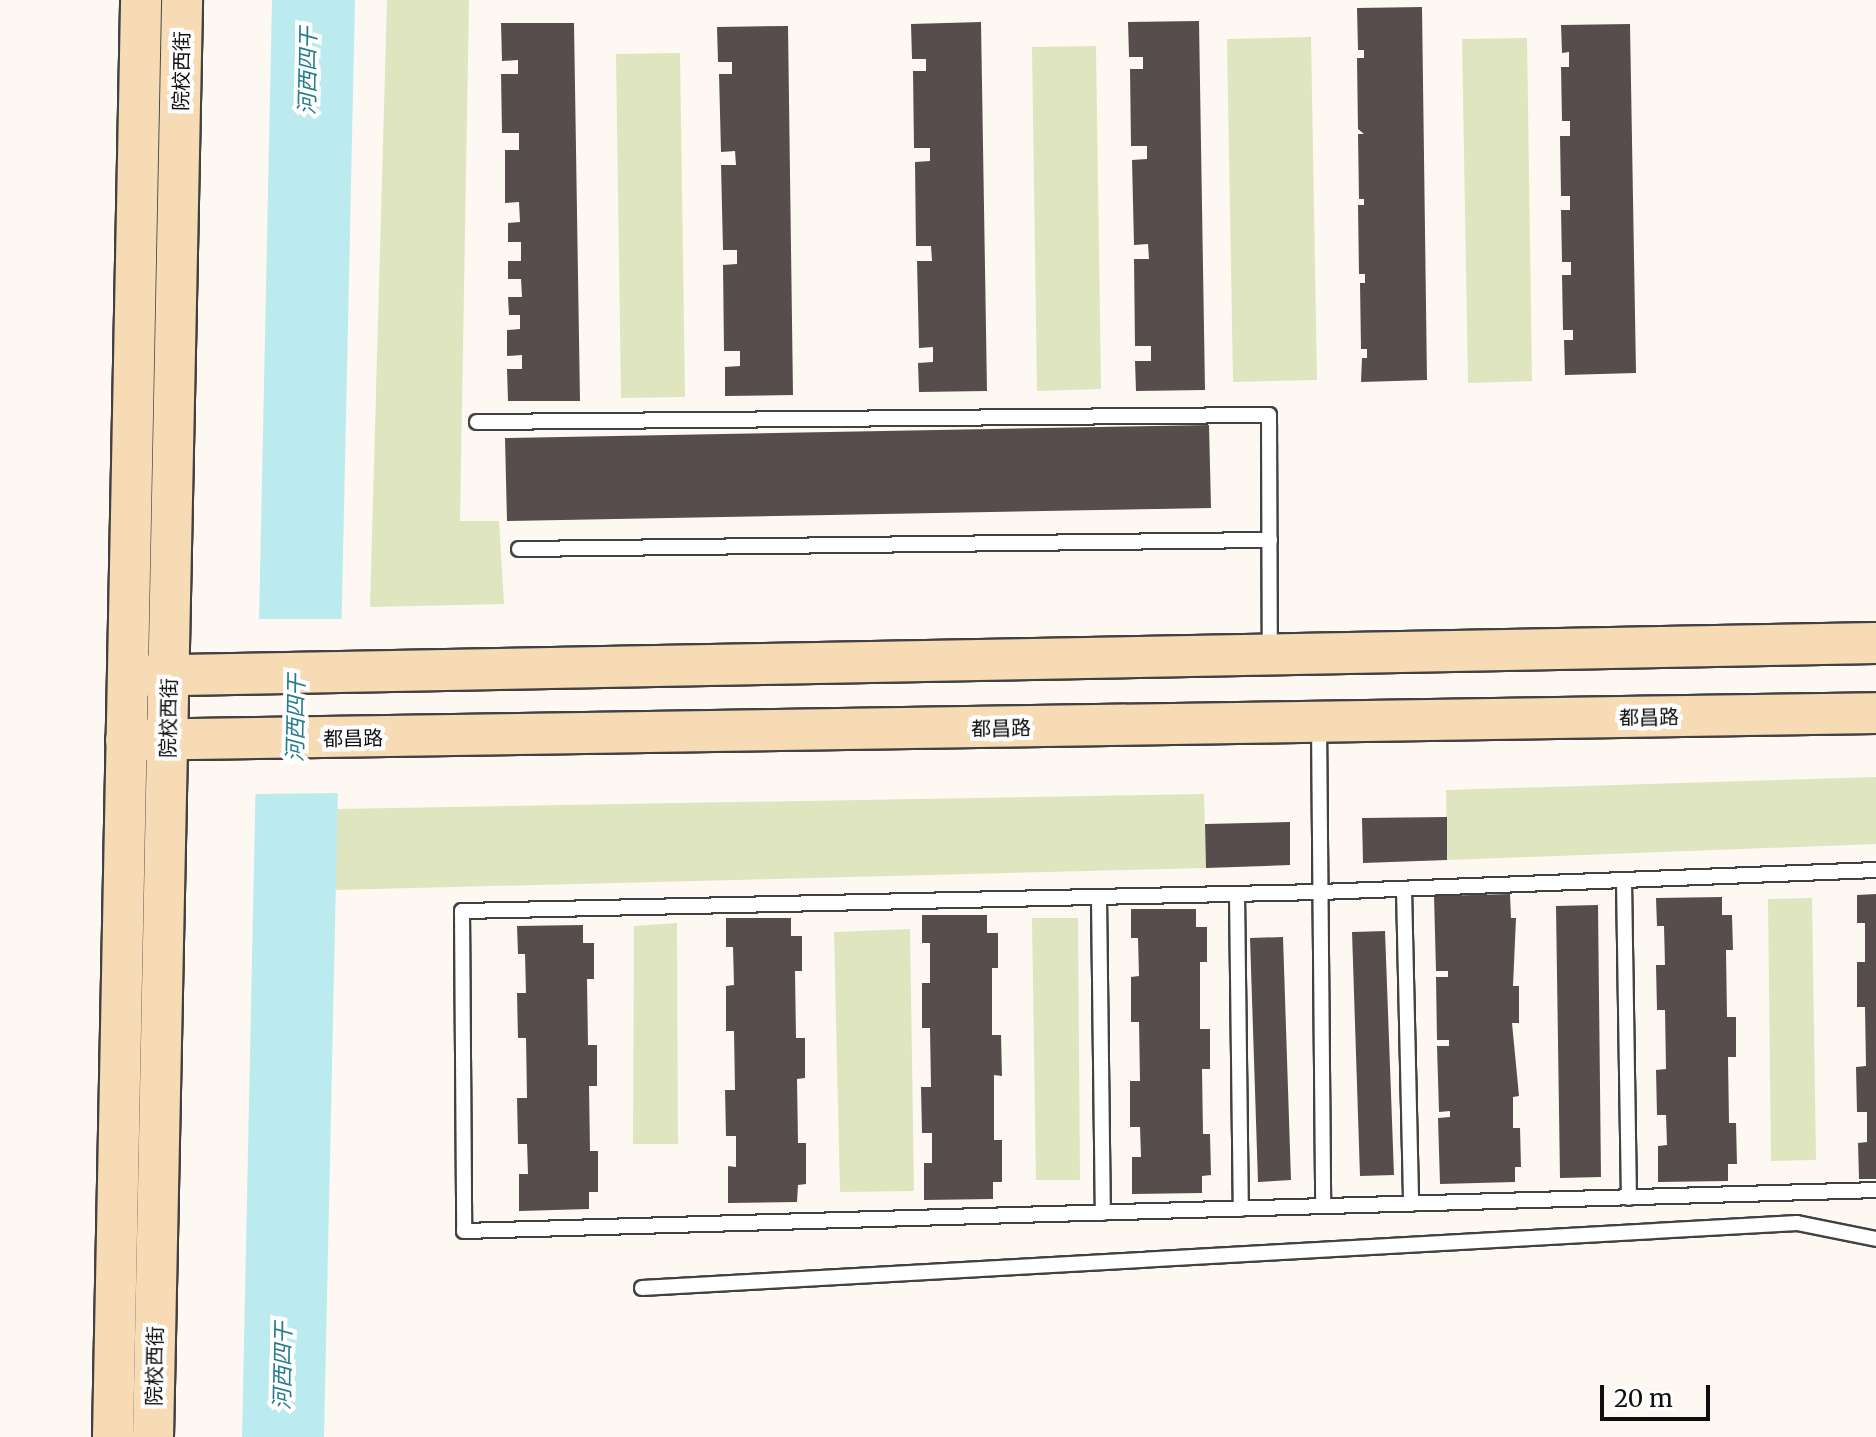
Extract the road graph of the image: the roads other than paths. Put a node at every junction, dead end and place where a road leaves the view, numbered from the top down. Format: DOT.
graph roads {
  1 [pos="141,0"];
  2 [pos="182,0"];
  3 [pos="477,422"];
  4 [pos="1270,540"];
  5 [pos="519,549"];
  6 [pos="1876,643"];
  7 [pos="1270,654"];
  8 [pos="168,675"];
  9 [pos="128,676"];
  10 [pos="1876,713"];
  11 [pos="1319,723"];
  12 [pos="126,740"];
  13 [pos="167,741"];
  14 [pos="1876,870"];
  15 [pos="1624,881"];
  16 [pos="1404,889"];
  17 [pos="1320,892"];
  18 [pos="1237,894"];
  19 [pos="1099,897"];
  20 [pos="1876,1190"];
  21 [pos="1629,1198"];
  22 [pos="1411,1204"];
  23 [pos="1323,1206"];
  24 [pos="1241,1209"];
  25 [pos="1103,1213"];
  26 [pos="1876,1239"];
  27 [pos="642,1288"];
  28 [pos="113,1437"];
  29 [pos="153,1437"];
  1 -- 9 [label="main road, 院校西街"];
  2 -- 8 [label="main road, 院校西街"];
  3 -- 4 [label="lane"];
  4 -- 5 [label="lane"];
  4 -- 7 [label="lane"];
  6 -- 7 [label="main road"];
  7 -- 8 [label="main road"];
  8 -- 9 [label="main road"];
  8 -- 13 [label="main road, 院校西街"];
  9 -- 12 [label="main road, 院校西街"];
  10 -- 11 [label="main road, 都昌路"];
  11 -- 13 [label="main road, 都昌路"];
  11 -- 17 [label="lane"];
  12 -- 13 [label="main road, 都昌路"];
  12 -- 28 [label="main road, 院校西街"];
  13 -- 29 [label="main road, 院校西街"];
  14 -- 15 [label="lane"];
  15 -- 16 [label="lane"];
  15 -- 21 [label="lane"];
  16 -- 17 [label="lane"];
  16 -- 22 [label="lane"];
  17 -- 18 [label="lane"];
  17 -- 23 [label="lane"];
  18 -- 19 [label="lane"];
  18 -- 24 [label="lane"];
  19 -- 25 [label="lane"];
  19 -- 25 [label="lane"];
  20 -- 21 [label="lane"];
  21 -- 22 [label="lane"];
  22 -- 23 [label="lane"];
  23 -- 24 [label="lane"];
  24 -- 25 [label="lane"];
  26 -- 27 [label="lane"];
}
